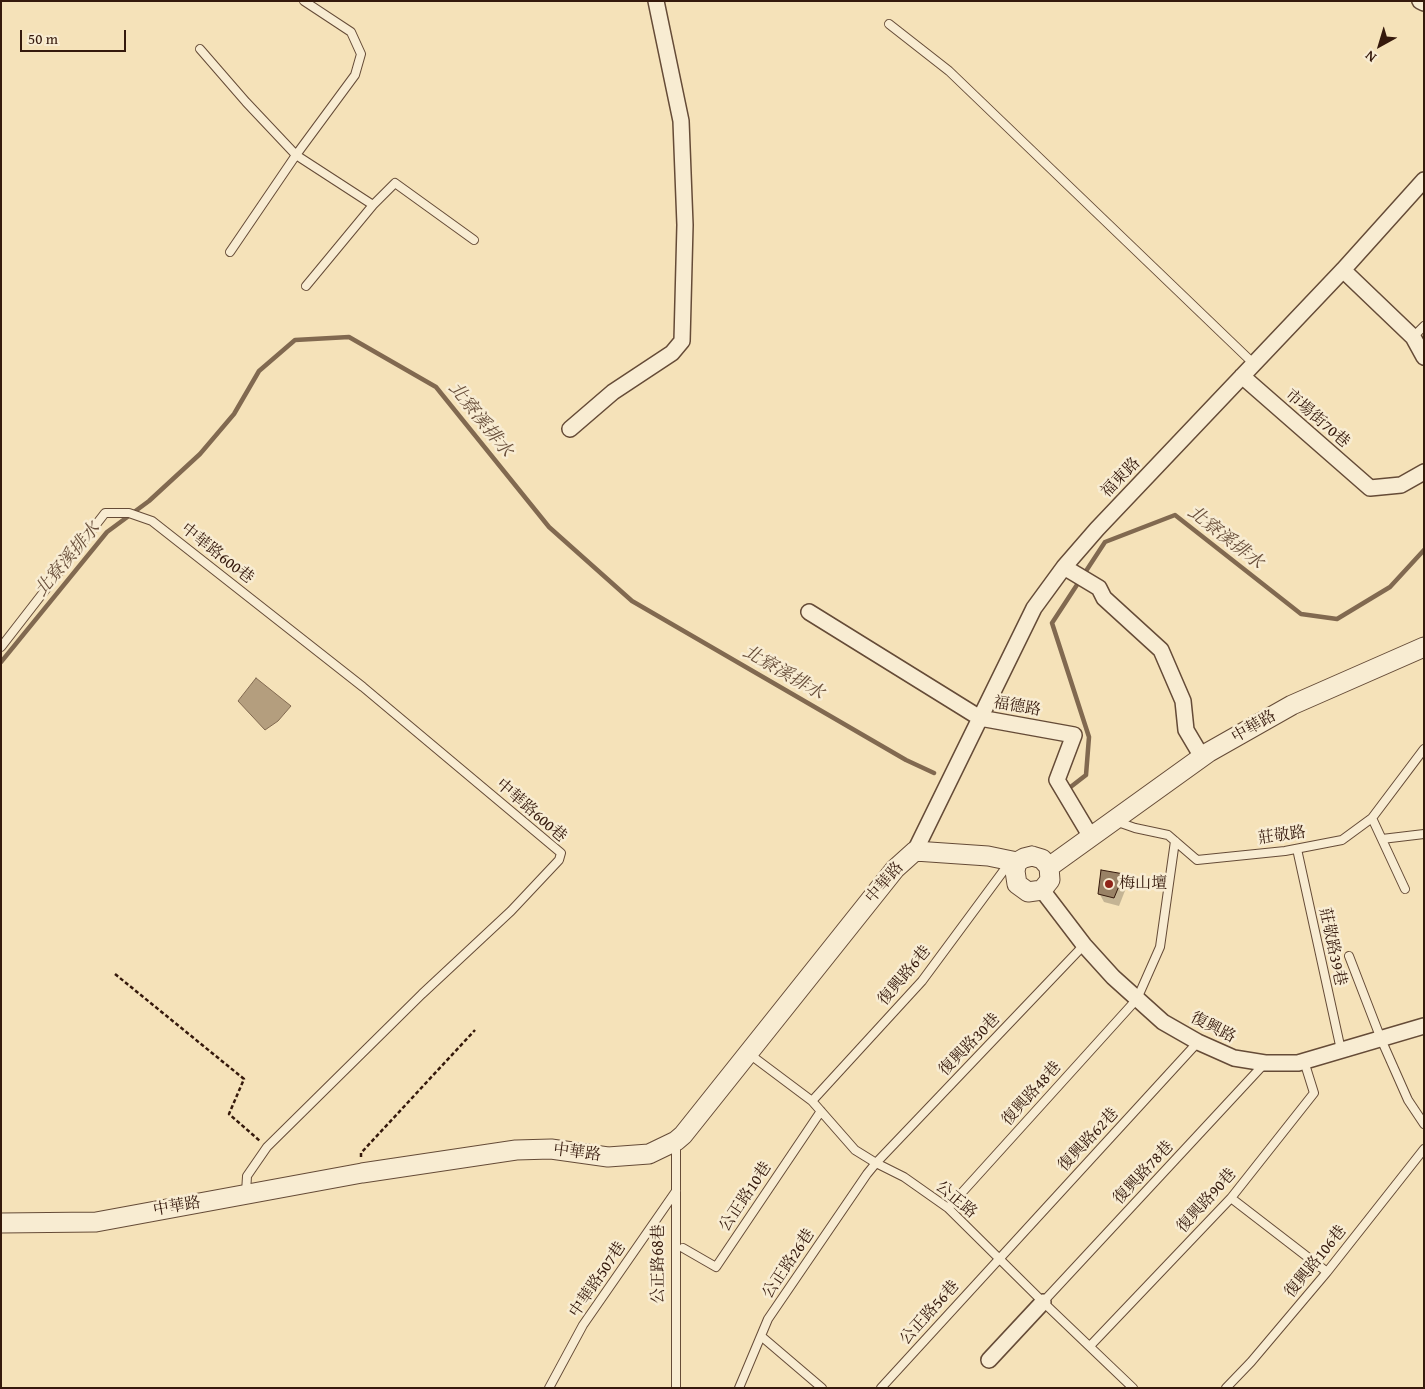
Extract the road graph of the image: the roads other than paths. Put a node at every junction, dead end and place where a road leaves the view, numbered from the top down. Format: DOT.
graph roads {
  1 [pos="304,1"];
  2 [pos="656,1"];
  3 [pos="1420,1"];
  4 [pos="1424,3"];
  5 [pos="889,24"];
  6 [pos="200,49"];
  7 [pos="296,156"];
  8 [pos="1424,180"];
  9 [pos="373,205"];
  10 [pos="474,240"];
  11 [pos="230,252"];
  12 [pos="1343,270"];
  13 [pos="306,286"];
  14 [pos="1424,326"];
  15 [pos="1413,337"];
  16 [pos="1424,357"];
  17 [pos="1254,364"];
  18 [pos="1242,376"];
  19 [pos="570,429"];
  20 [pos="1424,472"];
  21 [pos="1076,574"];
  22 [pos="809,612"];
  23 [pos="1,647"];
  24 [pos="1424,647"];
  25 [pos="980,718"];
  26 [pos="1424,749"];
  27 [pos="1202,757"];
  28 [pos="1372,818"];
  29 [pos="1114,820"];
  30 [pos="1424,834"];
  31 [pos="1091,837"];
  32 [pos="1382,839"];
  33 [pos="1175,842"];
  34 [pos="1297,849"];
  35 [pos="916,851"];
  36 [pos="1014,861"];
  37 [pos="1049,867"];
  38 [pos="1406,889"];
  39 [pos="1042,890"];
  40 [pos="1084,945"];
  41 [pos="1348,956"];
  42 [pos="1137,999"];
  43 [pos="1424,1026"];
  44 [pos="1381,1039"];
  45 [pos="1198,1042"];
  46 [pos="1341,1050"];
  47 [pos="748,1053"];
  48 [pos="1304,1061"];
  49 [pos="1265,1063"];
  50 [pos="812,1101"];
  51 [pos="821,1111"];
  52 [pos="1424,1124"];
  53 [pos="676,1141"];
  54 [pos="1424,1149"];
  55 [pos="876,1163"];
  56 [pos="676,1191"];
  57 [pos="246,1194"];
  58 [pos="1231,1198"];
  59 [pos="948,1208"];
  60 [pos="1,1223"];
  61 [pos="683,1248"];
  62 [pos="1000,1258"];
  63 [pos="1327,1272"];
  64 [pos="1043,1302"];
  65 [pos="762,1336"];
  66 [pos="1090,1346"];
  67 [pos="989,1360"];
  68 [pos="549,1388"];
  69 [pos="676,1388"];
  70 [pos="739,1388"];
  71 [pos="822,1388"];
  72 [pos="881,1388"];
  73 [pos="1133,1388"];
  74 [pos="1226,1388"];
  1 -- 7 [label="lane"];
  2 -- 19 [label="street"];
  3 -- 4 [label="street"];
  5 -- 17 [label="lane"];
  6 -- 7 [label="lane"];
  7 -- 9 [label="lane"];
  7 -- 11 [label="lane"];
  8 -- 12 [label="street, 福東路"];
  9 -- 10 [label="lane"];
  9 -- 13 [label="lane"];
  12 -- 15 [label="street"];
  12 -- 17 [label="street, 福東路"];
  14 -- 15 [label="lane"];
  15 -- 16 [label="street"];
  17 -- 18 [label="street, 福東路"];
  18 -- 20 [label="street, 市場街70巷"];
  18 -- 21 [label="street, 福東路"];
  21 -- 25 [label="street, 福東路"];
  21 -- 27 [label="street"];
  22 -- 25 [label="street, 福德路"];
  23 -- 57 [label="lane, 中華路600巷"];
  24 -- 27 [label="street, 中華路"];
  25 -- 31 [label="street, 福德路"];
  25 -- 35 [label="street, 福東路"];
  26 -- 28 [label="lane, 莊敬路"];
  27 -- 29 [label="street, 中華路"];
  28 -- 32 [label="lane"];
  28 -- 34 [label="lane, 莊敬路"];
  29 -- 31 [label="street, 中華路"];
  29 -- 33 [label="lane, 莊敬路"];
  30 -- 32 [label="lane"];
  31 -- 37 [label="street, 中華路"];
  32 -- 38 [label="lane"];
  33 -- 34 [label="lane, 莊敬路"];
  33 -- 42 [label="lane, 復興路48巷"];
  34 -- 46 [label="lane, 莊敬路39巷"];
  35 -- 36 [label="street, 中華路"];
  35 -- 47 [label="street, 中華路"];
  36 -- 37 [label="street, 中華路"];
  36 -- 39 [label="street"];
  36 -- 50 [label="lane, 復興路6巷"];
  37 -- 39 [label="street"];
  39 -- 40 [label="street, 復興路"];
  40 -- 42 [label="street, 復興路"];
  40 -- 55 [label="lane, 復興路30巷"];
  41 -- 44 [label="lane"];
  42 -- 45 [label="street, 復興路"];
  42 -- 59 [label="lane, 復興路48巷"];
  43 -- 44 [label="street, 復興路"];
  44 -- 46 [label="street, 復興路"];
  44 -- 52 [label="lane"];
  45 -- 49 [label="street, 復興路"];
  45 -- 62 [label="lane, 復興路62巷"];
  46 -- 48 [label="street, 復興路"];
  47 -- 50 [label="lane, 公正路"];
  47 -- 53 [label="street, 中華路"];
  48 -- 49 [label="street, 復興路"];
  48 -- 58 [label="lane, 復興路90巷"];
  49 -- 64 [label="lane, 復興路78巷"];
  50 -- 51 [label="lane, 公正路"];
  51 -- 55 [label="lane, 公正路"];
  51 -- 61 [label="lane, 公正路10巷"];
  53 -- 56 [label="lane, 公正路68巷"];
  53 -- 57 [label="street, 中華路"];
  54 -- 63 [label="lane, 復興路106巷"];
  55 -- 59 [label="lane, 公正路"];
  55 -- 65 [label="lane, 公正路26巷"];
  56 -- 68 [label="lane, 中華路507巷"];
  56 -- 69 [label="lane, 公正路68巷"];
  57 -- 60 [label="street, 中華路"];
  58 -- 63 [label="lane"];
  58 -- 66 [label="lane, 復興路90巷"];
  59 -- 62 [label="lane, 公正路"];
  62 -- 64 [label="lane, 公正路"];
  62 -- 72 [label="lane, 公正路56巷"];
  63 -- 74 [label="lane, 復興路106巷"];
  64 -- 66 [label="lane, 公正路"];
  64 -- 67 [label="street"];
  65 -- 70 [label="lane, 公正路26巷"];
  65 -- 71 [label="lane"];
  66 -- 73 [label="lane, 公正路"];
}
